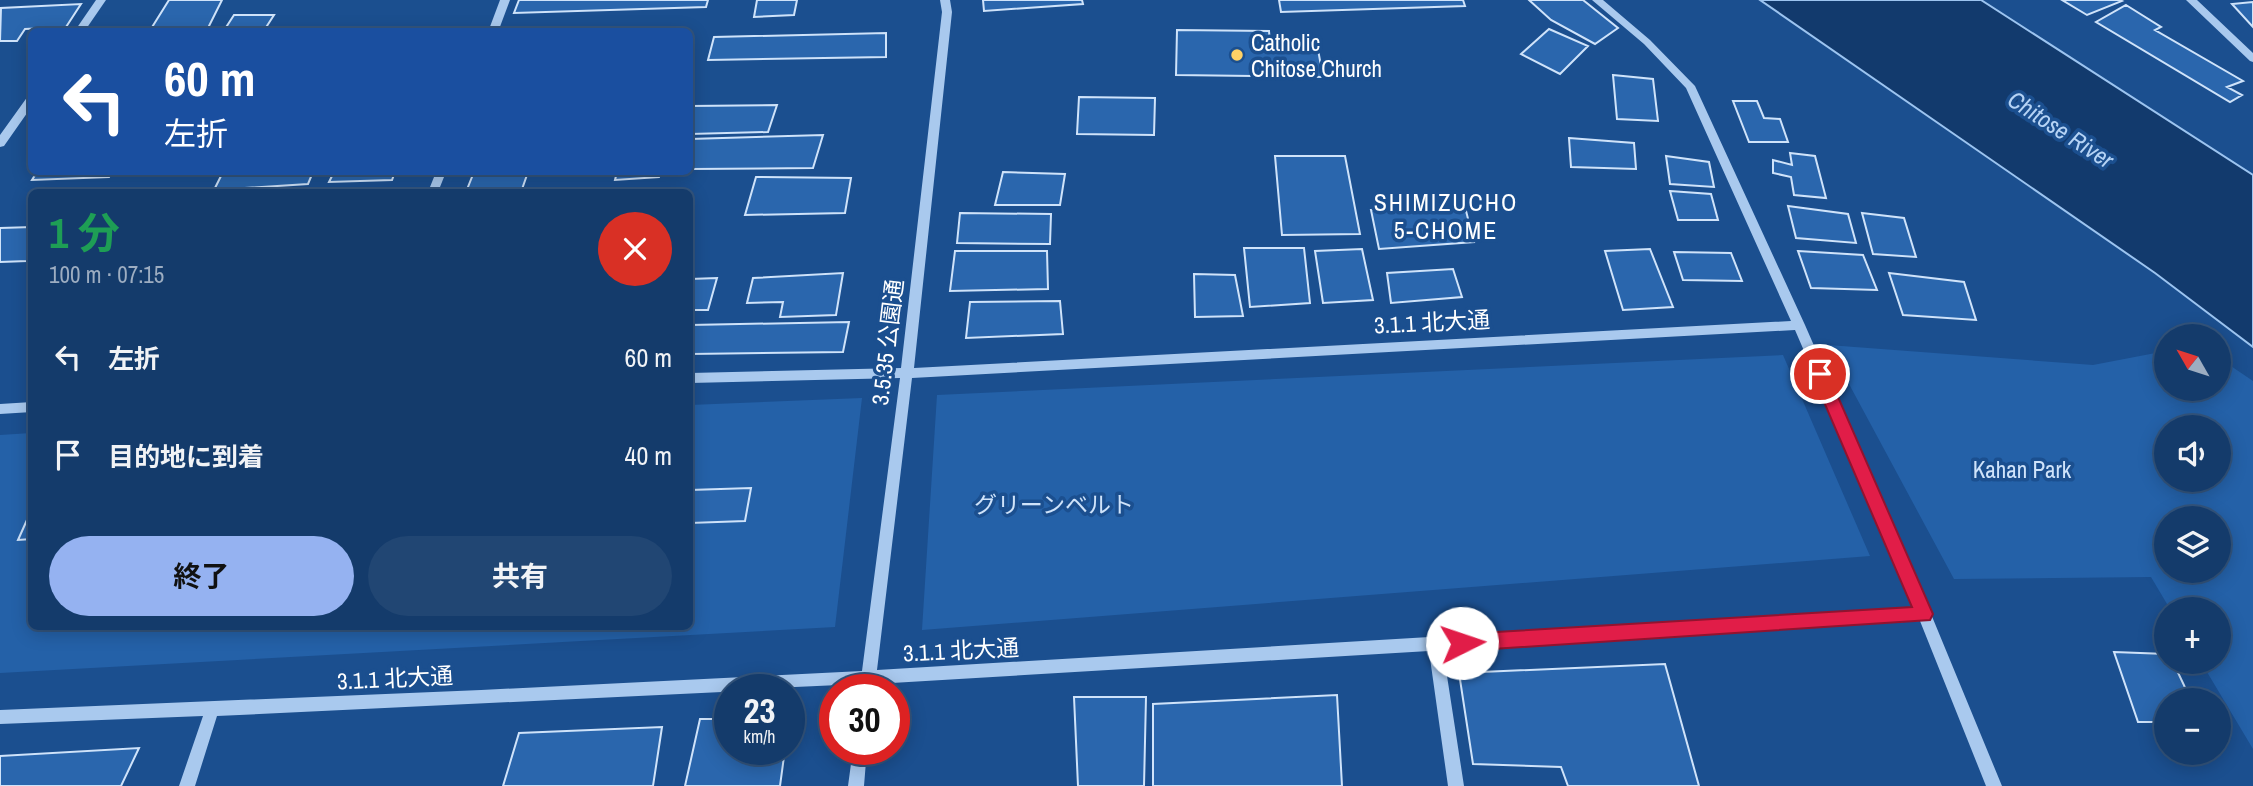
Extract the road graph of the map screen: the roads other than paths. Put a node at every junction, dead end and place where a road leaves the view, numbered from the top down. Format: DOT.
graph roads {
  1 [pos="101,0"];
  2 [pos="505,0"];
  3 [pos="944,0"];
  4 [pos="1597,0"];
  5 [pos="2191,0"];
  6 [pos="82,28"];
  7 [pos="494,28"];
  8 [pos="2253,59"];
  9 [pos="28,104"];
  10 [pos="0,143"];
  11 [pos="1799,326"];
  12 [pos="907,373"];
  13 [pos="693,378"];
  14 [pos="28,407"];
  15 [pos="0,409"];
  16 [pos="1924,614"];
  17 [pos="1435,644"];
  18 [pos="868,674"];
  19 [pos="910,681"];
  20 [pos="819,686"];
  21 [pos="212,710"];
  22 [pos="0,717"];
  23 [pos="858,765"];
  24 [pos="187,786"];
  25 [pos="856,786"];
  26 [pos="1456,786"];
  27 [pos="1994,786"];
  1 -- 6 [label="street"];
  2 -- 7 [label="street"];
  3 -- 12 [label="street, 3.5.35 公園通"];
  4 -- 11 [label="street"];
  5 -- 8 [label="street"];
  9 -- 10 [label="street"];
  11 -- 12 [label="street, 3.1.1 北大通"];
  11 -- 16 [label="street"];
  12 -- 13 [label="street, 3.1.1 北大通"];
  12 -- 18 [label="street, 3.5.35 公園通"];
  14 -- 15 [label="street"];
  16 -- 17 [label="street, 3.1.1 北大通"];
  16 -- 27 [label="street"];
  17 -- 19 [label="street, 3.1.1 北大通"];
  17 -- 26 [label="street"];
  20 -- 21 [label="street, 3.1.1 北大通"];
  21 -- 22 [label="street, 3.1.1 北大通"];
  21 -- 24 [label="street"];
  23 -- 25 [label="street"];
}
